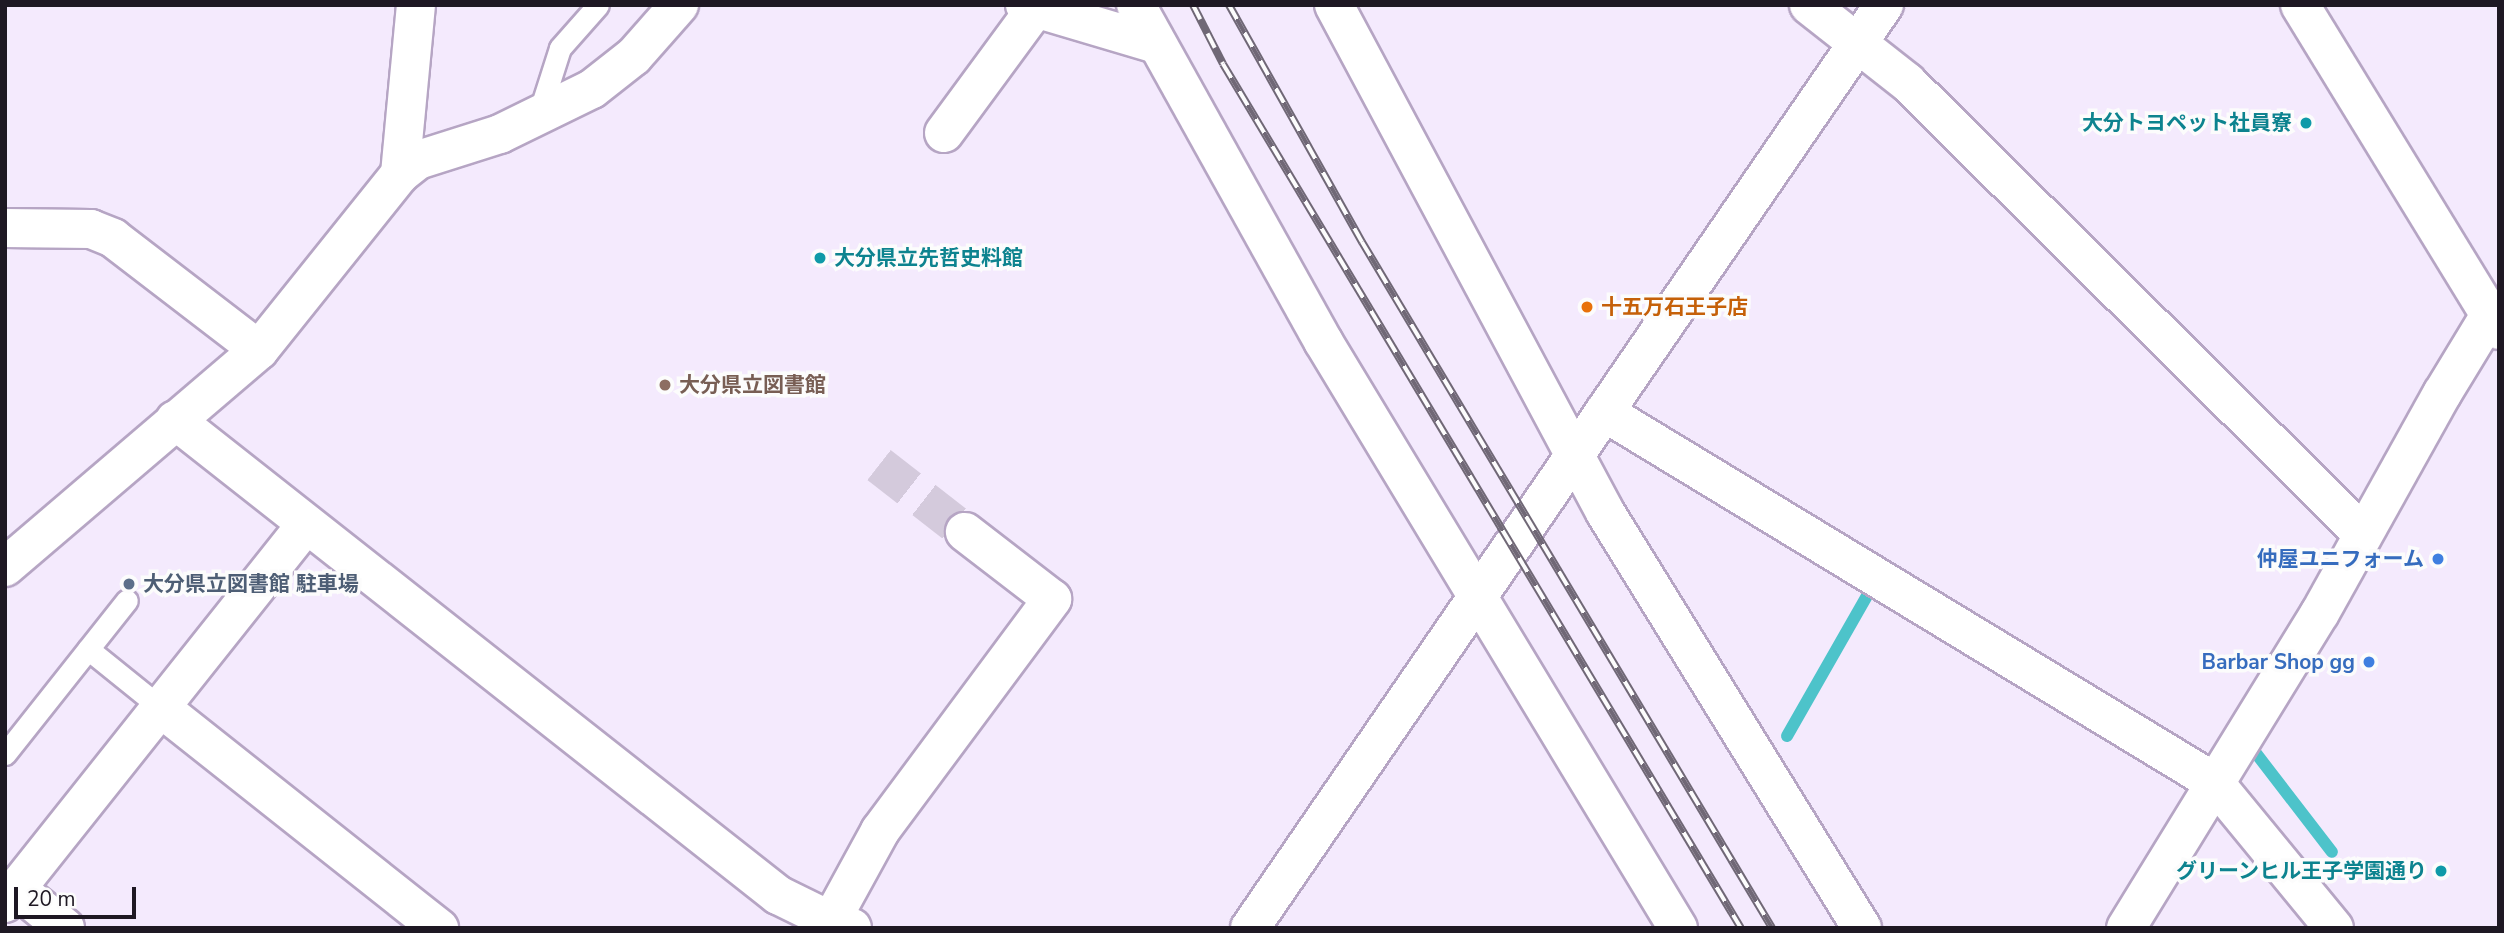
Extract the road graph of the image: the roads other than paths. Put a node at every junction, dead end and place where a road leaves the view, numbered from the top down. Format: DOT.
graph roads {
  1 [pos="416,5"];
  2 [pos="598,5"];
  3 [pos="679,5"];
  4 [pos="1136,5"];
  5 [pos="1334,5"];
  6 [pos="1809,5"];
  7 [pos="1884,5"];
  8 [pos="2300,5"];
  9 [pos="1030,7"];
  10 [pos="1857,43"];
  11 [pos="1157,44"];
  12 [pos="538,117"];
  13 [pos="944,133"];
  14 [pos="400,174"];
  15 [pos="5,228"];
  16 [pos="2496,319"];
  17 [pos="259,349"];
  18 [pos="1604,412"];
  19 [pos="175,421"];
  20 [pos="1575,456"];
  21 [pos="306,524"];
  22 [pos="965,532"];
  23 [pos="2363,534"];
  24 [pos="5,567"];
  25 [pos="1479,595"];
  26 [pos="127,600"];
  27 [pos="88,649"];
  28 [pos="160,708"];
  29 [pos="5,754"];
  30 [pos="2214,782"];
  31 [pos="9,891"];
  32 [pos="2138,922"];
  33 [pos="837,925"];
  34 [pos="65,928"];
  35 [pos="439,928"];
  36 [pos="1250,928"];
  37 [pos="1678,928"];
  38 [pos="1862,928"];
  39 [pos="2334,928"];
  1 -- 14 [label="street"];
  2 -- 12 [label="lane"];
  3 -- 12 [label="street"];
  4 -- 11 [label="street"];
  5 -- 20 [label="street"];
  6 -- 10 [label="street"];
  7 -- 10 [label="street"];
  8 -- 16 [label="street"];
  9 -- 11 [label="street"];
  9 -- 13 [label="street"];
  10 -- 18 [label="street"];
  10 -- 23 [label="street"];
  11 -- 25 [label="street"];
  12 -- 14 [label="street"];
  14 -- 17 [label="street"];
  15 -- 17 [label="street"];
  16 -- 23 [label="street"];
  17 -- 19 [label="street"];
  18 -- 20 [label="street"];
  18 -- 30 [label="street"];
  19 -- 21 [label="street"];
  19 -- 24 [label="street"];
  20 -- 25 [label="street"];
  20 -- 38 [label="street"];
  21 -- 28 [label="street"];
  21 -- 33 [label="street"];
  22 -- 33 [label="street"];
  23 -- 30 [label="street"];
  25 -- 36 [label="street"];
  25 -- 37 [label="street"];
  26 -- 27 [label="lane"];
  27 -- 28 [label="lane"];
  27 -- 29 [label="lane"];
  28 -- 31 [label="street"];
  28 -- 35 [label="street"];
  30 -- 32 [label="street"];
  30 -- 39 [label="street"];
  31 -- 34 [label="street"];
}
